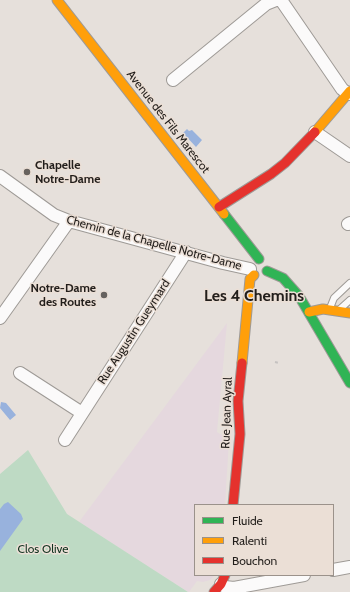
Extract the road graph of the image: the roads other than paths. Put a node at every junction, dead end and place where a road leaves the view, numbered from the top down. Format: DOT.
graph roads {
  1 [pos="57,0"];
  2 [pos="276,0"];
  3 [pos="281,0"];
  4 [pos="173,80"];
  5 [pos="349,92"];
  6 [pos="315,132"];
  7 [pos="350,156"];
  8 [pos="0,176"];
  9 [pos="219,207"];
  10 [pos="69,221"];
  11 [pos="186,252"];
  12 [pos="260,259"];
  13 [pos="266,271"];
  14 [pos="252,272"];
  15 [pos="350,283"];
  16 [pos="350,300"];
  17 [pos="329,309"];
  18 [pos="339,310"];
  19 [pos="310,312"];
  20 [pos="350,313"];
  21 [pos="0,317"];
  22 [pos="20,373"];
  23 [pos="350,383"];
  24 [pos="82,413"];
  25 [pos="65,440"];
  26 [pos="233,504"];
  27 [pos="350,567"];
  28 [pos="334,570"];
  29 [pos="299,576"];
  30 [pos="220,584"];
  1 -- 9 [label="street, Avenue des Fils Marescot"];
  2 -- 4 [label="street"];
  3 -- 5 [label="street"];
  5 -- 6 [label="street"];
  6 -- 7 [label="street"];
  6 -- 9 [label="street"];
  8 -- 10 [label="street, Chemin de la Chapelle Notre-Dame"];
  9 -- 12 [label="street, Avenue des Fils Marescot"];
  10 -- 11 [label="street, Chemin de la Chapelle Notre-Dame"];
  10 -- 21 [label="street"];
  11 -- 14 [label="street, Chemin de la Chapelle Notre-Dame"];
  11 -- 24 [label="street, Rue Augustin Gueymard"];
  12 -- 13 [label="street"];
  12 -- 14 [label="street"];
  13 -- 14 [label="street"];
  13 -- 19 [label="street"];
  14 -- 26 [label="street, Rue Jean Ayral"];
  15 -- 17 [label="lane"];
  16 -- 18 [label="lane"];
  17 -- 18 [label="street"];
  17 -- 19 [label="street"];
  18 -- 20 [label="street"];
  19 -- 23 [label="street"];
  22 -- 24 [label="street"];
  24 -- 25 [label="street, Rue Augustin Gueymard"];
  27 -- 28 [label="street"];
  29 -- 30 [label="street"];
}
